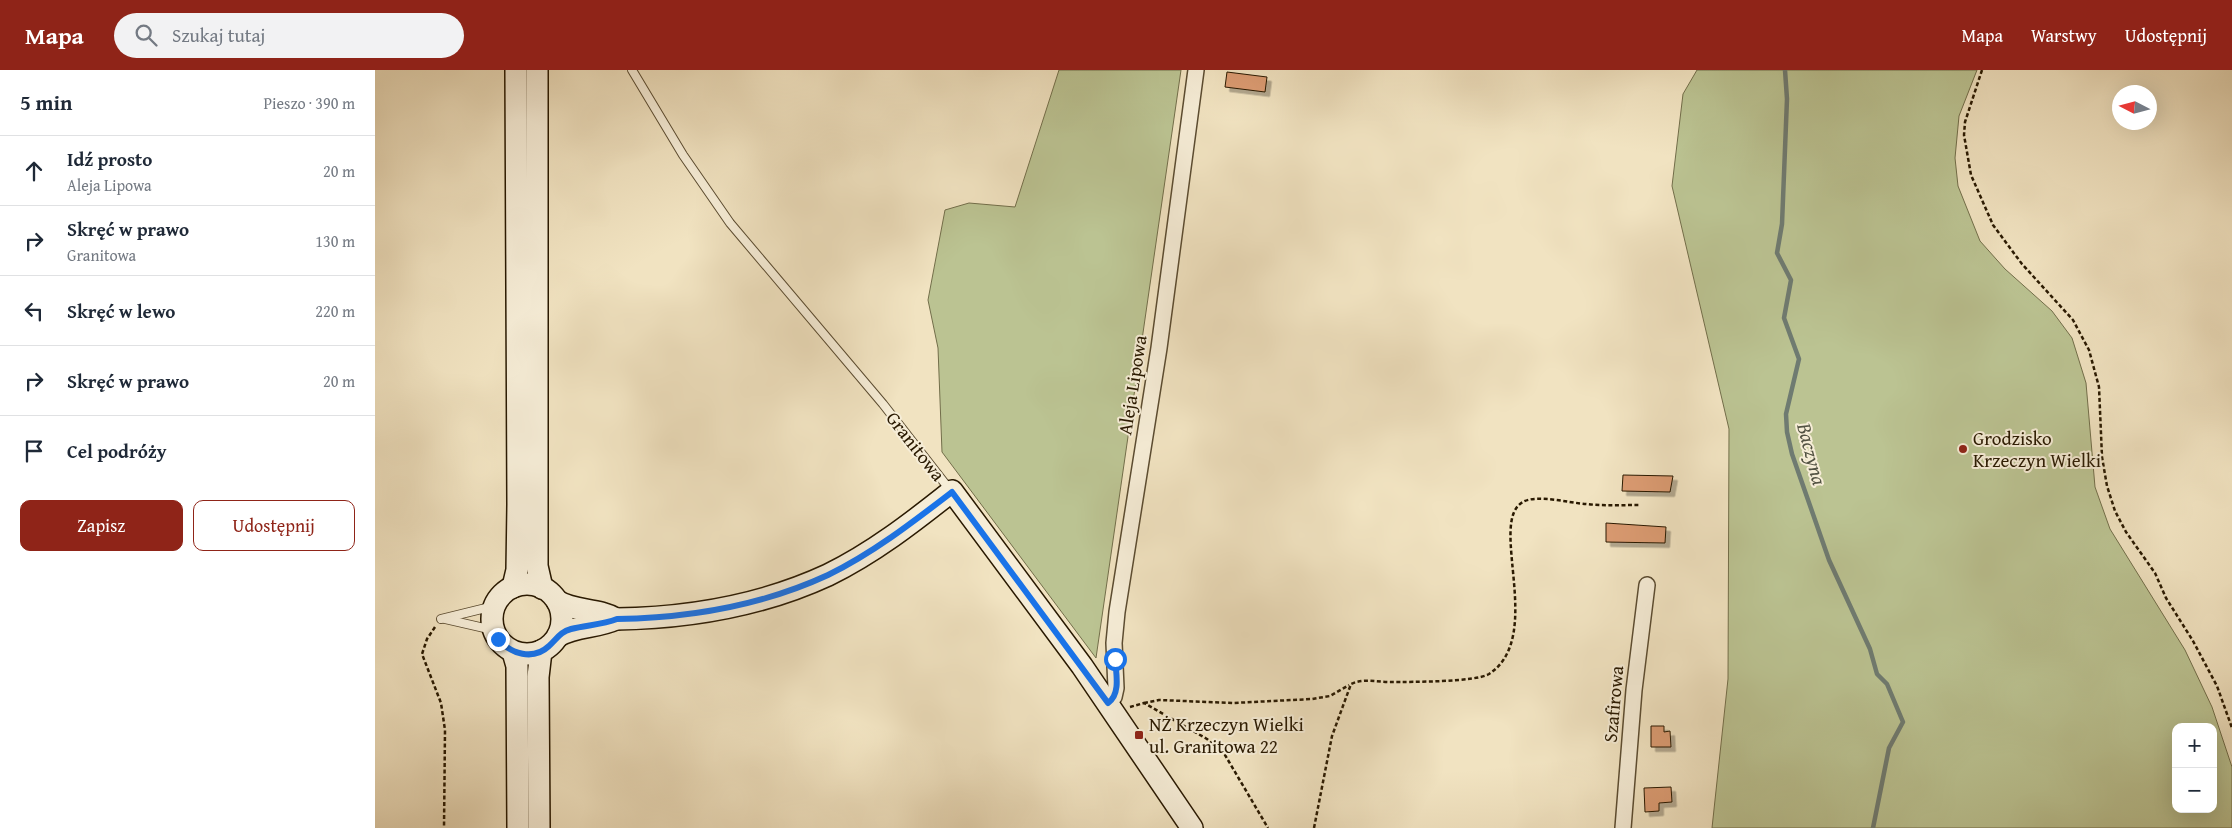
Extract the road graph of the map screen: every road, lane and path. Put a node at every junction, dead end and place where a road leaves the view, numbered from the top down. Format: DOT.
graph roads {
  1 [pos="516,70"];
  2 [pos="537,70"];
  3 [pos="632,70"];
  4 [pos="1196,70"];
  5 [pos="1982,70"];
  6 [pos="952,492"];
  7 [pos="1639,504"];
  8 [pos="1647,585"];
  9 [pos="513,587"];
  10 [pos="549,595"];
  11 [pos="495,606"];
  12 [pos="441,619"];
  13 [pos="617,619"];
  14 [pos="493,630"];
  15 [pos="557,636"];
  16 [pos="541,651"];
  17 [pos="513,652"];
  18 [pos="1351,684"];
  19 [pos="1144,703"];
  20 [pos="1111,707"];
  21 [pos="2232,728"];
  22 [pos="444,828"];
  23 [pos="518,828"];
  24 [pos="539,828"];
  25 [pos="1192,828"];
  26 [pos="1267,828"];
  27 [pos="1314,828"];
  28 [pos="1623,828"];
  1 -- 9 [label="main road"];
  2 -- 10 [label="main road"];
  3 -- 6 [label="lane, Granitowa"];
  4 -- 20 [label="street, Aleja Lipowa"];
  5 -- 21 [label="path"];
  6 -- 13 [label="main road"];
  6 -- 20 [label="main road, Granitowa"];
  7 -- 18 [label="path"];
  8 -- 28 [label="street, Szafirowa"];
  9 -- 10 [label="main road"];
  9 -- 11 [label="main road"];
  10 -- 13 [label="main road"];
  10 -- 15 [label="main road"];
  11 -- 12 [label="lane"];
  11 -- 14 [label="main road"];
  12 -- 14 [label="lane"];
  12 -- 22 [label="path"];
  13 -- 15 [label="main road"];
  14 -- 17 [label="main road"];
  15 -- 16 [label="main road"];
  16 -- 17 [label="main road"];
  16 -- 24 [label="main road"];
  17 -- 23 [label="main road"];
  18 -- 19 [label="path"];
  18 -- 27 [label="path"];
  19 -- 20 [label="path"];
  19 -- 26 [label="path"];
  20 -- 25 [label="main road, Granitowa"];
}
